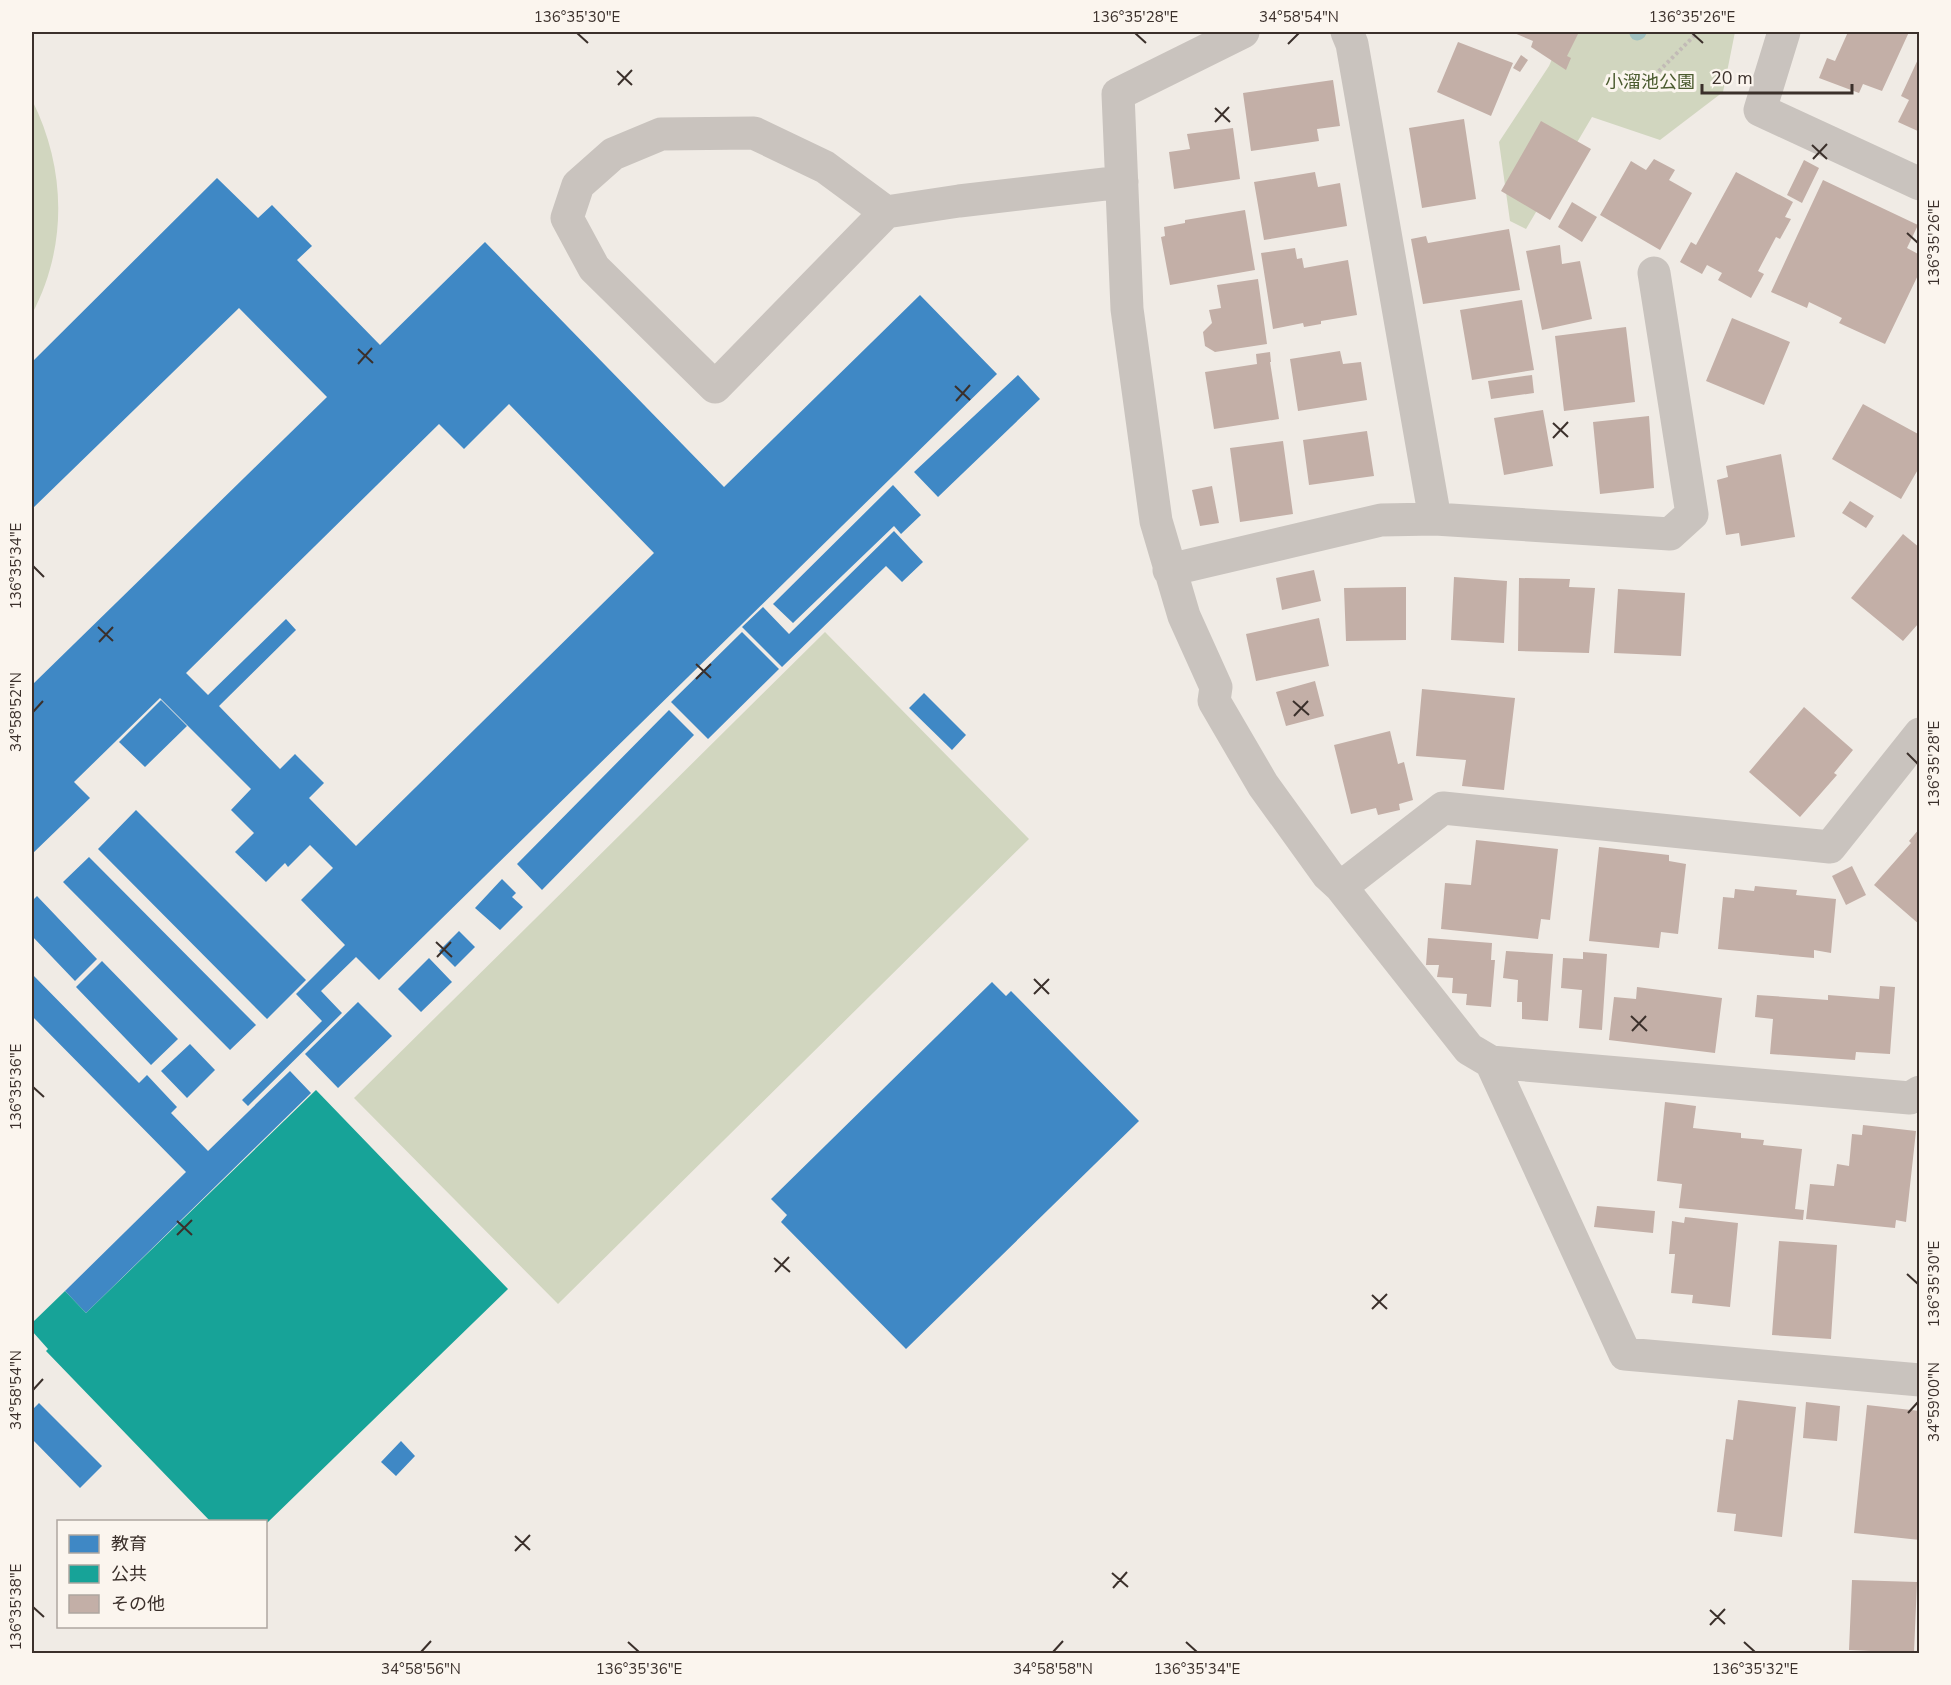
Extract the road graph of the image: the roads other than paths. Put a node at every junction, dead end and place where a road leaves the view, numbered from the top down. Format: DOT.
graph roads {
  1 [pos="1243,32"];
  2 [pos="1347,32"];
  3 [pos="1784,32"];
  4 [pos="1122,182"];
  5 [pos="1920,184"];
  6 [pos="886,212"];
  7 [pos="1654,273"];
  8 [pos="1436,519"];
  9 [pos="1169,570"];
  10 [pos="1920,734"];
  11 [pos="1341,887"];
  12 [pos="1491,1062"];
  13 [pos="1920,1092"];
  14 [pos="1920,1380"];
  1 -- 4 [label="street"];
  2 -- 8 [label="street"];
  3 -- 5 [label="street"];
  4 -- 6 [label="street"];
  4 -- 9 [label="street"];
  6 -- 6 [label="street"];
  7 -- 8 [label="street"];
  8 -- 9 [label="street"];
  9 -- 11 [label="street"];
  10 -- 11 [label="street"];
  11 -- 12 [label="street"];
  12 -- 13 [label="street"];
  12 -- 14 [label="street"];
}
